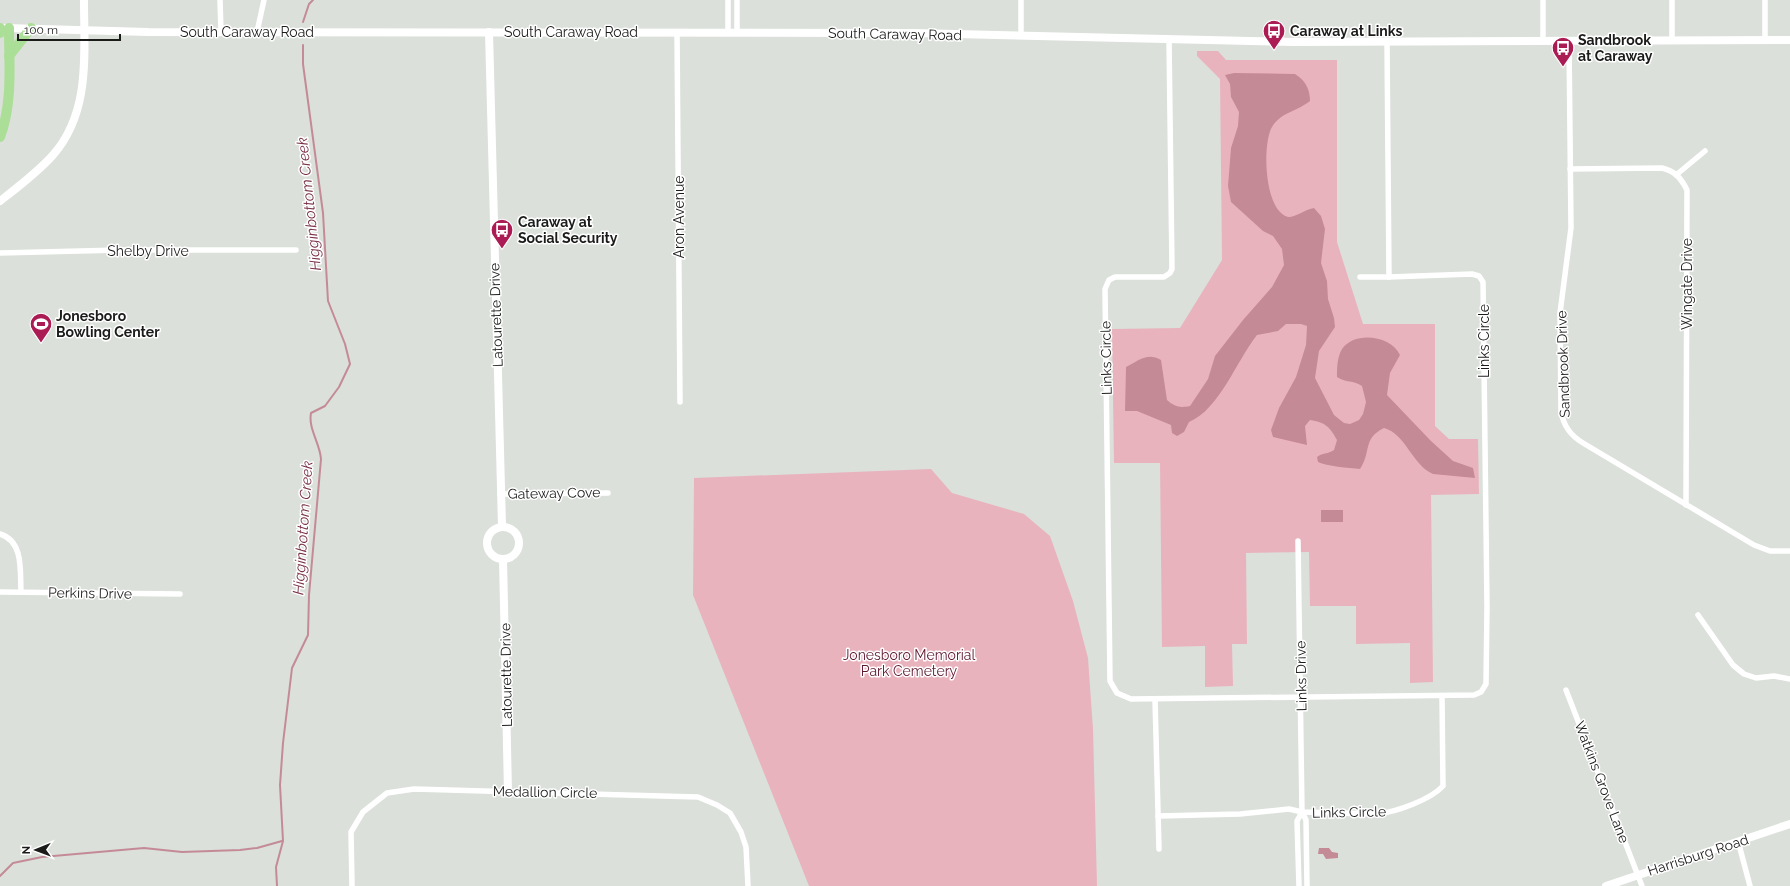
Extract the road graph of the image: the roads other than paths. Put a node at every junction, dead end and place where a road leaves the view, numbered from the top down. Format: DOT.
graph roads {
  1 [pos="84,0"];
  2 [pos="220,0"];
  3 [pos="264,0"];
  4 [pos="728,0"];
  5 [pos="737,0"];
  6 [pos="1021,0"];
  7 [pos="1543,0"];
  8 [pos="1672,0"];
  9 [pos="1765,0"];
  10 [pos="31,28"];
  11 [pos="2,30"];
  12 [pos="84,31"];
  13 [pos="221,32"];
  14 [pos="257,32"];
  15 [pos="489,32"];
  16 [pos="677,32"];
  17 [pos="728,32"];
  18 [pos="737,33"];
  19 [pos="1021,35"];
  20 [pos="1169,39"];
  21 [pos="1765,40"];
  22 [pos="1790,40"];
  23 [pos="1543,41"];
  24 [pos="1569,41"];
  25 [pos="1672,41"];
  26 [pos="1387,42"];
  27 [pos="9,56"];
  28 [pos="0,137"];
  29 [pos="1705,151"];
  30 [pos="1570,169"];
  31 [pos="1676,175"];
  32 [pos="0,201"];
  33 [pos="296,250"];
  34 [pos="0,253"];
  35 [pos="1360,277"];
  36 [pos="1389,277"];
  37 [pos="680,402"];
  38 [pos="608,493"];
  39 [pos="500,494"];
  40 [pos="1686,505"];
  41 [pos="502,526"];
  42 [pos="0,534"];
  43 [pos="1298,541"];
  44 [pos="1790,551"];
  45 [pos="503,559"];
  46 [pos="0,592"];
  47 [pos="21,592"];
  48 [pos="180,594"];
  49 [pos="1698,614"];
  50 [pos="1790,679"];
  51 [pos="1566,690"];
  52 [pos="1442,696"];
  53 [pos="1301,697"];
  54 [pos="1155,699"];
  55 [pos="508,792"];
  56 [pos="1302,812"];
  57 [pos="1158,816"];
  58 [pos="1790,824"];
  59 [pos="1738,841"];
  60 [pos="1159,849"];
  61 [pos="1638,874"];
  62 [pos="352,886"];
  63 [pos="748,886"];
  64 [pos="1299,886"];
  65 [pos="1307,886"];
  66 [pos="1606,886"];
  67 [pos="1642,886"];
  68 [pos="1750,886"];
  1 -- 12 [label="street"];
  2 -- 13 [label="street"];
  3 -- 14 [label="street"];
  4 -- 17 [label="street"];
  5 -- 18 [label="street"];
  6 -- 19 [label="street"];
  7 -- 23 [label="street"];
  8 -- 25 [label="street"];
  9 -- 21 [label="street"];
  10 -- 11 [label="street, South Caraway Road"];
  10 -- 12 [label="street, South Caraway Road"];
  10 -- 27 [label="highway"];
  11 -- 27 [label="highway"];
  12 -- 13 [label="street, South Caraway Road"];
  12 -- 32 [label="street"];
  13 -- 14 [label="street, South Caraway Road"];
  14 -- 15 [label="street, South Caraway Road"];
  15 -- 16 [label="street, South Caraway Road"];
  15 -- 39 [label="street, Latourette Drive"];
  16 -- 17 [label="street, South Caraway Road"];
  16 -- 37 [label="street, Aron Avenue"];
  17 -- 18 [label="street, South Caraway Road"];
  18 -- 19 [label="street, South Caraway Road"];
  19 -- 20 [label="street, South Caraway Road"];
  20 -- 26 [label="street, South Caraway Road"];
  20 -- 54 [label="street, Links Circle"];
  21 -- 22 [label="street, South Caraway Road"];
  21 -- 25 [label="street, South Caraway Road"];
  23 -- 24 [label="street, South Caraway Road"];
  23 -- 26 [label="street, South Caraway Road"];
  24 -- 25 [label="street, South Caraway Road"];
  24 -- 30 [label="street, Sandbrook Drive"];
  26 -- 36 [label="street"];
  27 -- 28 [label="highway"];
  29 -- 31 [label="street"];
  30 -- 31 [label="street"];
  30 -- 40 [label="street, Sandbrook Drive"];
  31 -- 40 [label="street, Wingate Drive"];
  33 -- 34 [label="street, Shelby Drive"];
  35 -- 36 [label="street"];
  36 -- 52 [label="street, Links Circle"];
  38 -- 39 [label="street, Gateway Cove"];
  39 -- 41 [label="street, Latourette Drive"];
  40 -- 44 [label="street, Sandbrook Drive"];
  41 -- 45 [label="street"];
  41 -- 45 [label="street"];
  42 -- 47 [label="street"];
  43 -- 53 [label="street, Links Drive"];
  45 -- 55 [label="street, Latourette Drive"];
  46 -- 47 [label="street, Perkins Drive"];
  47 -- 48 [label="street, Perkins Drive"];
  49 -- 50 [label="street"];
  51 -- 61 [label="street, Watkins Grove Lane"];
  52 -- 53 [label="street, Links Circle"];
  52 -- 56 [label="street, Links Circle"];
  53 -- 54 [label="street, Links Circle"];
  53 -- 56 [label="street, Links Drive"];
  54 -- 57 [label="street"];
  55 -- 62 [label="street, Medallion Circle"];
  55 -- 63 [label="street, Medallion Circle"];
  56 -- 57 [label="street, Links Circle"];
  56 -- 64 [label="street, Links Drive"];
  56 -- 65 [label="street, Links Drive"];
  57 -- 60 [label="street"];
  58 -- 59 [label="street, Harrisburg Road"];
  59 -- 61 [label="street, Harrisburg Road"];
  59 -- 68 [label="street"];
  61 -- 66 [label="street, Harrisburg Road"];
  61 -- 67 [label="street, Watkins Grove Lane"];
}
